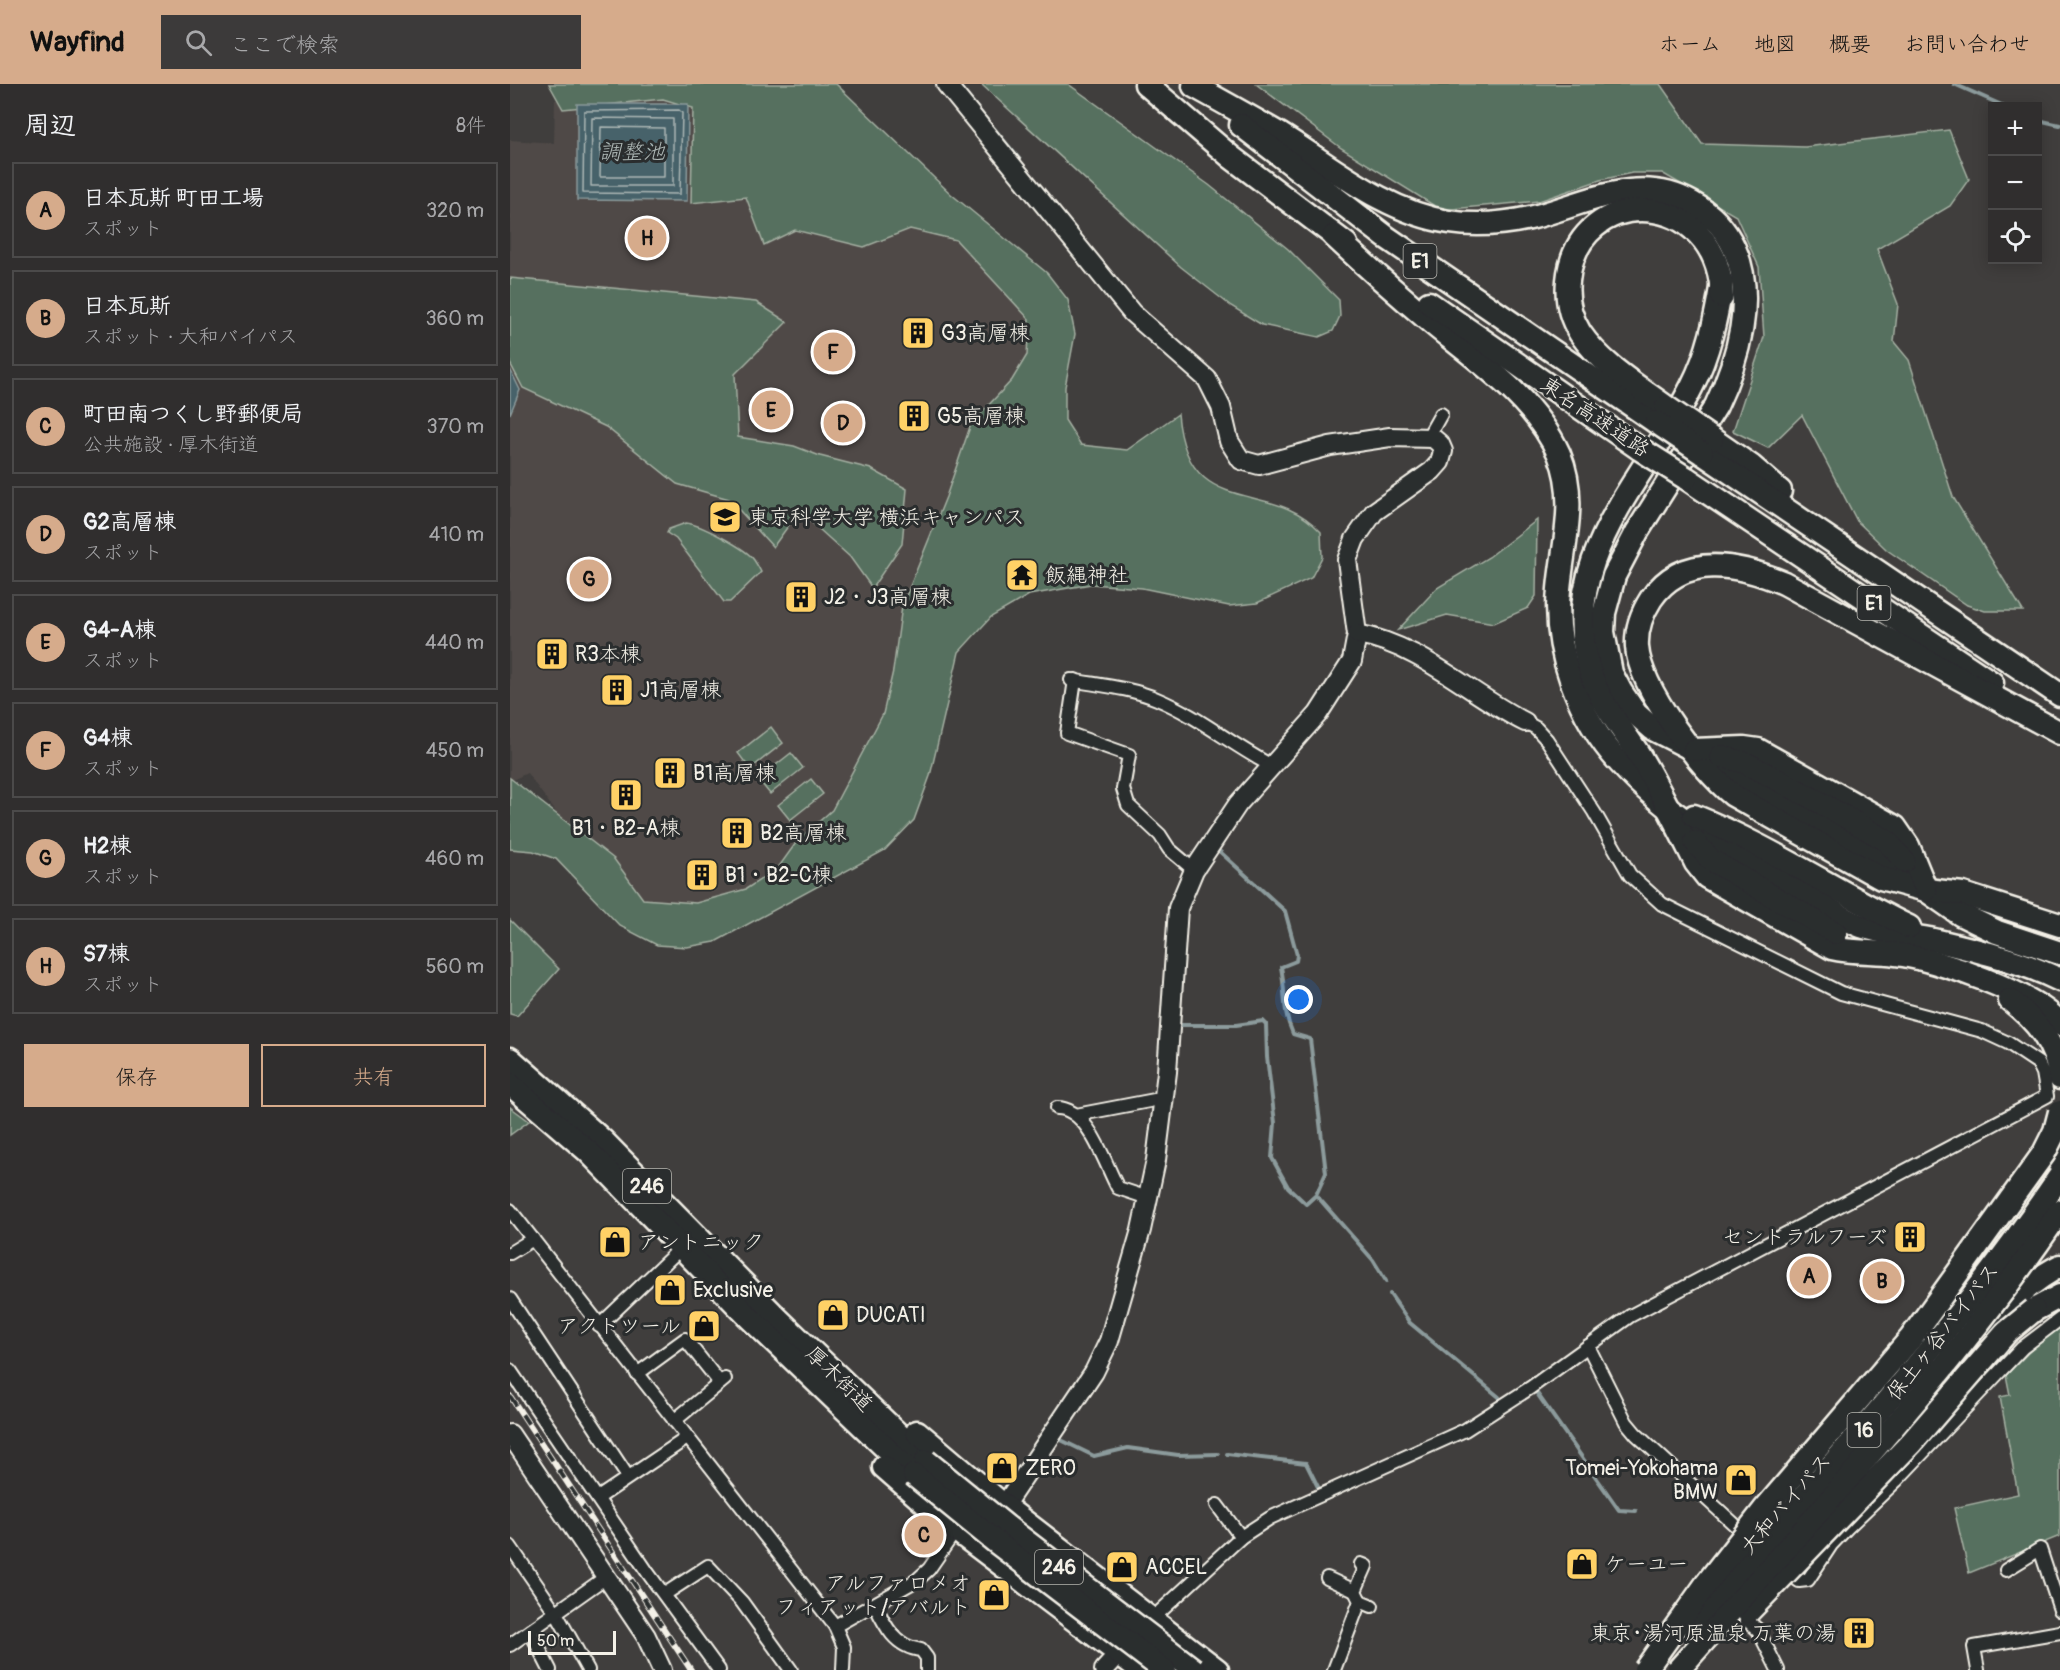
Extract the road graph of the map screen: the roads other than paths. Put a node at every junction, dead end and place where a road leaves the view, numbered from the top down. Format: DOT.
graph roads {
  1 [pos="946,84"];
  2 [pos="1146,84"];
  3 [pos="1193,85"];
  4 [pos="1334,236"];
  5 [pos="1441,414"];
  6 [pos="1661,415"];
  7 [pos="1428,437"];
  8 [pos="1357,634"];
  9 [pos="2060,695"];
  10 [pos="1525,722"];
  11 [pos="2060,731"];
  12 [pos="1694,750"];
  13 [pos="1272,766"];
  14 [pos="1667,805"];
  15 [pos="1194,870"];
  16 [pos="1926,890"];
  17 [pos="2060,926"];
  18 [pos="1859,933"];
  19 [pos="2028,943"];
  20 [pos="1894,947"];
  21 [pos="1935,952"];
  22 [pos="2060,953"];
  23 [pos="2060,958"];
  24 [pos="2060,980"];
  25 [pos="1984,982"];
  26 [pos="2060,1024"];
  27 [pos="510,1059"];
  28 [pos="2060,1078"];
  29 [pos="510,1084"];
  30 [pos="1165,1098"];
  31 [pos="1057,1108"];
  32 [pos="2060,1112"];
  33 [pos="1076,1115"];
  34 [pos="2060,1152"];
  35 [pos="2060,1164"];
  36 [pos="2060,1176"];
  37 [pos="1148,1198"];
  38 [pos="510,1210"];
  39 [pos="2060,1210"];
  40 [pos="2060,1224"];
  41 [pos="532,1239"];
  42 [pos="682,1247"];
  43 [pos="510,1252"];
  44 [pos="1987,1265"];
  45 [pos="2060,1266"];
  46 [pos="2060,1296"];
  47 [pos="510,1299"];
  48 [pos="751,1319"];
  49 [pos="778,1319"];
  50 [pos="2060,1319"];
  51 [pos="599,1326"];
  52 [pos="1978,1335"];
  53 [pos="1588,1346"];
  54 [pos="510,1370"];
  55 [pos="637,1374"];
  56 [pos="674,1421"];
  57 [pos="510,1434"];
  58 [pos="687,1438"];
  59 [pos="920,1468"];
  60 [pos="628,1477"];
  61 [pos="598,1497"];
  62 [pos="1217,1505"];
  63 [pos="1004,1506"];
  64 [pos="956,1530"];
  65 [pos="1241,1537"];
  66 [pos="1753,1542"];
  67 [pos="510,1546"];
  68 [pos="987,1554"];
  69 [pos="1361,1563"];
  70 [pos="1777,1564"];
  71 [pos="2006,1570"];
  72 [pos="606,1576"];
  73 [pos="1327,1578"];
  74 [pos="664,1594"];
  75 [pos="1357,1596"];
  76 [pos="875,1605"];
  77 [pos="1372,1606"];
  78 [pos="2060,1610"];
  79 [pos="556,1612"];
  80 [pos="1737,1612"];
  81 [pos="1151,1620"];
  82 [pos="835,1626"];
  83 [pos="530,1631"];
  84 [pos="2060,1632"];
  85 [pos="510,1645"];
  86 [pos="1119,1653"];
  87 [pos="550,1670"];
  88 [pos="588,1670"];
  89 [pos="662,1670"];
  90 [pos="719,1670"];
  91 [pos="791,1670"];
  92 [pos="843,1670"];
  93 [pos="927,1670"];
  94 [pos="1104,1670"];
  95 [pos="1141,1670"];
  96 [pos="1164,1670"];
  97 [pos="1194,1670"];
  98 [pos="1217,1670"];
  99 [pos="1334,1670"];
  100 [pos="1643,1670"];
  101 [pos="1651,1670"];
  102 [pos="1678,1670"];
  103 [pos="1688,1670"];
  104 [pos="1778,1670"];
  105 [pos="1978,1670"];
  1 -- 7 [label="street"];
  2 -- 4 [label="highway, 東名高速道路 / E1"];
  3 -- 6 [label="highway, 東名高速道路 / E1"];
  3 -- 12 [label="highway"];
  4 -- 11 [label="highway, 東名高速道路 / E1, bridge"];
  4 -- 14 [label="highway"];
  5 -- 7 [label="street"];
  6 -- 9 [label="highway, 東名高速道路 / E1, bridge"];
  6 -- 14 [label="highway"];
  7 -- 8 [label="street"];
  8 -- 10 [label="street"];
  8 -- 13 [label="street"];
  10 -- 53 [label="street"];
  11 -- 12 [label="highway"];
  12 -- 16 [label="highway"];
  12 -- 16 [label="highway"];
  13 -- 15 [label="street"];
  13 -- 15 [label="street"];
  14 -- 18 [label="highway"];
  14 -- 20 [label="highway"];
  14 -- 21 [label="highway"];
  15 -- 30 [label="street"];
  16 -- 17 [label="highway"];
  16 -- 19 [label="highway"];
  18 -- 20 [label="highway"];
  18 -- 21 [label="highway"];
  19 -- 22 [label="highway"];
  19 -- 23 [label="highway"];
  20 -- 21 [label="highway"];
  21 -- 24 [label="highway"];
  21 -- 25 [label="highway"];
  25 -- 26 [label="highway"];
  25 -- 28 [label="highway"];
  27 -- 49 [label="highway, 厚木街道 / 246"];
  29 -- 42 [label="highway, 厚木街道 / 246"];
  30 -- 33 [label="street"];
  30 -- 37 [label="street"];
  31 -- 33 [label="street"];
  32 -- 100 [label="highway, bridge"];
  33 -- 37 [label="street"];
  34 -- 44 [label="highway"];
  35 -- 44 [label="highway, 大和バイパス / 16"];
  36 -- 101 [label="highway, 保土ヶ谷バイパス / 16, bridge"];
  37 -- 63 [label="street"];
  38 -- 41 [label="street"];
  39 -- 102 [label="highway, 保土ヶ谷バイパス / 16, bridge"];
  40 -- 52 [label="highway, 大和バイパス / 16"];
  41 -- 43 [label="street"];
  41 -- 51 [label="street"];
  42 -- 48 [label="highway, 厚木街道 / 246"];
  42 -- 51 [label="street"];
  44 -- 66 [label="highway, 大和バイパス / 16"];
  45 -- 52 [label="highway"];
  46 -- 103 [label="highway, bridge"];
  47 -- 60 [label="street"];
  48 -- 59 [label="highway, 厚木街道 / 246"];
  48 -- 64 [label="highway"];
  49 -- 59 [label="highway, 厚木街道 / 246"];
  49 -- 63 [label="highway"];
  50 -- 70 [label="street"];
  51 -- 55 [label="street"];
  52 -- 70 [label="highway, 大和バイパス / 16"];
  53 -- 65 [label="street"];
  53 -- 66 [label="street"];
  54 -- 61 [label="street"];
  55 -- 56 [label="street"];
  55 -- 56 [label="street"];
  56 -- 58 [label="street"];
  57 -- 72 [label="street"];
  58 -- 60 [label="street"];
  58 -- 82 [label="street"];
  59 -- 96 [label="highway, 厚木街道 / 246, bridge"];
  59 -- 97 [label="highway, 厚木街道 / 246, bridge"];
  60 -- 61 [label="street"];
  61 -- 74 [label="street"];
  62 -- 65 [label="street"];
  63 -- 68 [label="highway"];
  63 -- 81 [label="highway"];
  64 -- 68 [label="highway"];
  64 -- 76 [label="street"];
  65 -- 81 [label="street"];
  66 -- 70 [label="street"];
  66 -- 100 [label="highway, 大和バイパス / 16"];
  67 -- 79 [label="street"];
  68 -- 86 [label="highway"];
  69 -- 75 [label="street"];
  70 -- 80 [label="highway, 大和バイパス / 16"];
  71 -- 78 [label="street"];
  72 -- 79 [label="street"];
  72 -- 89 [label="street"];
  73 -- 75 [label="street"];
  74 -- 90 [label="street"];
  74 -- 91 [label="street"];
  75 -- 77 [label="street"];
  75 -- 99 [label="street"];
  76 -- 82 [label="street"];
  76 -- 93 [label="street"];
  79 -- 83 [label="street"];
  79 -- 88 [label="street"];
  80 -- 103 [label="highway, 大和バイパス / 16"];
  80 -- 104 [label="street"];
  81 -- 86 [label="street"];
  81 -- 98 [label="highway"];
  82 -- 92 [label="street"];
  83 -- 85 [label="street"];
  83 -- 87 [label="street"];
  84 -- 105 [label="street"];
  86 -- 94 [label="street"];
  86 -- 95 [label="highway"];
}
